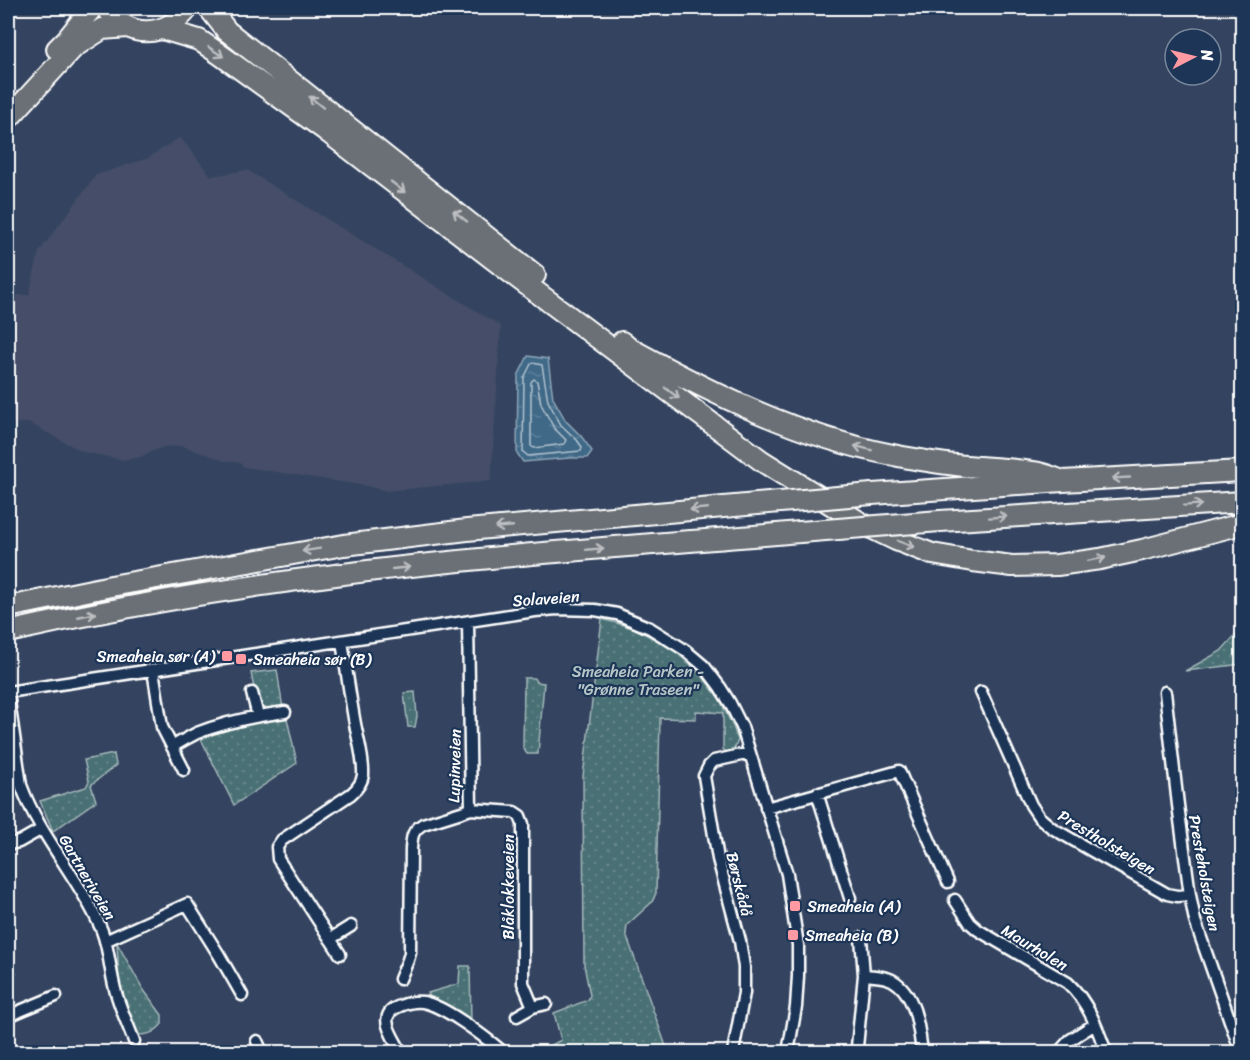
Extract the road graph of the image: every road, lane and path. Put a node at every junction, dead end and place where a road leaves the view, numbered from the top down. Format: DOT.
graph roads {
  1 [pos="92,8"];
  2 [pos="107,8"];
  3 [pos="188,8"];
  4 [pos="209,8"];
  5 [pos="128,27"];
  6 [pos="162,29"];
  7 [pos="8,103"];
  8 [pos="8,119"];
  9 [pos="627,353"];
  10 [pos="1242,471"];
  11 [pos="1064,481"];
  12 [pos="1242,502"];
  13 [pos="1242,524"];
  14 [pos="8,607"];
  15 [pos="468,622"];
  16 [pos="30,627"];
  17 [pos="8,632"];
  18 [pos="342,640"];
  19 [pos="8,642"];
  20 [pos="153,670"];
  21 [pos="981,692"];
  22 [pos="1166,692"];
  23 [pos="8,693"];
  24 [pos="252,693"];
  25 [pos="285,712"];
  26 [pos="258,716"];
  27 [pos="172,747"];
  28 [pos="750,753"];
  29 [pos="184,770"];
  30 [pos="817,793"];
  31 [pos="766,808"];
  32 [pos="471,809"];
  33 [pos="42,830"];
  34 [pos="8,844"];
  35 [pos="948,882"];
  36 [pos="1190,895"];
  37 [pos="850,898"];
  38 [pos="955,900"];
  39 [pos="351,926"];
  40 [pos="330,939"];
  41 [pos="861,939"];
  42 [pos="105,941"];
  43 [pos="340,954"];
  44 [pos="864,975"];
  45 [pos="400,979"];
  46 [pos="242,995"];
  47 [pos="56,996"];
  48 [pos="546,1004"];
  49 [pos="533,1007"];
  50 [pos="8,1016"];
  51 [pos="517,1016"];
  52 [pos="1095,1024"];
  53 [pos="135,1041"];
  54 [pos="257,1041"];
  55 [pos="857,1047"];
  56 [pos="261,1053"];
  57 [pos="401,1053"];
  58 [pos="503,1053"];
  59 [pos="734,1053"];
  60 [pos="788,1053"];
  61 [pos="922,1053"];
  62 [pos="1059,1053"];
  63 [pos="1106,1053"];
  64 [pos="1241,1053"];
  1 -- 7 [label="highway"];
  2 -- 5 [label="highway"];
  3 -- 6 [label="highway"];
  9 -- 4 [label="highway, one-way"];
  5 -- 6 [label="highway"];
  5 -- 8 [label="highway"];
  6 -- 9 [label="highway, one-way"];
  11 -- 9 [label="highway, one-way"];
  9 -- 13 [label="highway, one-way"];
  10 -- 11 [label="highway, one-way"];
  11 -- 14 [label="highway, one-way, bridge"];
  16 -- 12 [label="highway, one-way, bridge"];
  15 -- 18 [label="street, Solaveien"];
  15 -- 28 [label="street, Solaveien"];
  15 -- 32 [label="street, Lupinveien"];
  16 -- 17 [label="highway"];
  16 -- 19 [label="highway"];
  18 -- 20 [label="street, Solaveien"];
  18 -- 40 [label="street"];
  20 -- 23 [label="street, Solaveien"];
  20 -- 27 [label="street"];
  21 -- 36 [label="street, Prestholsteigen"];
  22 -- 36 [label="street, Presteholsteigen"];
  23 -- 33 [label="street, Gartneriveien"];
  24 -- 26 [label="street"];
  25 -- 26 [label="street"];
  26 -- 27 [label="street"];
  27 -- 29 [label="street"];
  28 -- 31 [label="street, Solaveien"];
  28 -- 59 [label="street, Børskådå"];
  30 -- 31 [label="street"];
  30 -- 35 [label="street"];
  30 -- 37 [label="street"];
  31 -- 60 [label="street, Solaveien"];
  32 -- 45 [label="street, Lupinveien"];
  32 -- 49 [label="street, Blåklokkeveien"];
  33 -- 34 [label="street, Gartneriveien"];
  33 -- 42 [label="street, Gartneriveien"];
  36 -- 64 [label="street, Presteholsteigen"];
  38 -- 52 [label="street, Maurholen"];
  39 -- 40 [label="street"];
  40 -- 43 [label="street"];
  41 -- 44 [label="street"];
  42 -- 46 [label="street, Gartneriveien"];
  42 -- 53 [label="street, Gartneriveien"];
  44 -- 55 [label="street"];
  44 -- 61 [label="street"];
  47 -- 50 [label="street"];
  48 -- 49 [label="street"];
  49 -- 51 [label="street"];
  52 -- 62 [label="street"];
  52 -- 63 [label="street, Maurholen"];
  54 -- 56 [label="street"];
  57 -- 58 [label="street"];
}
